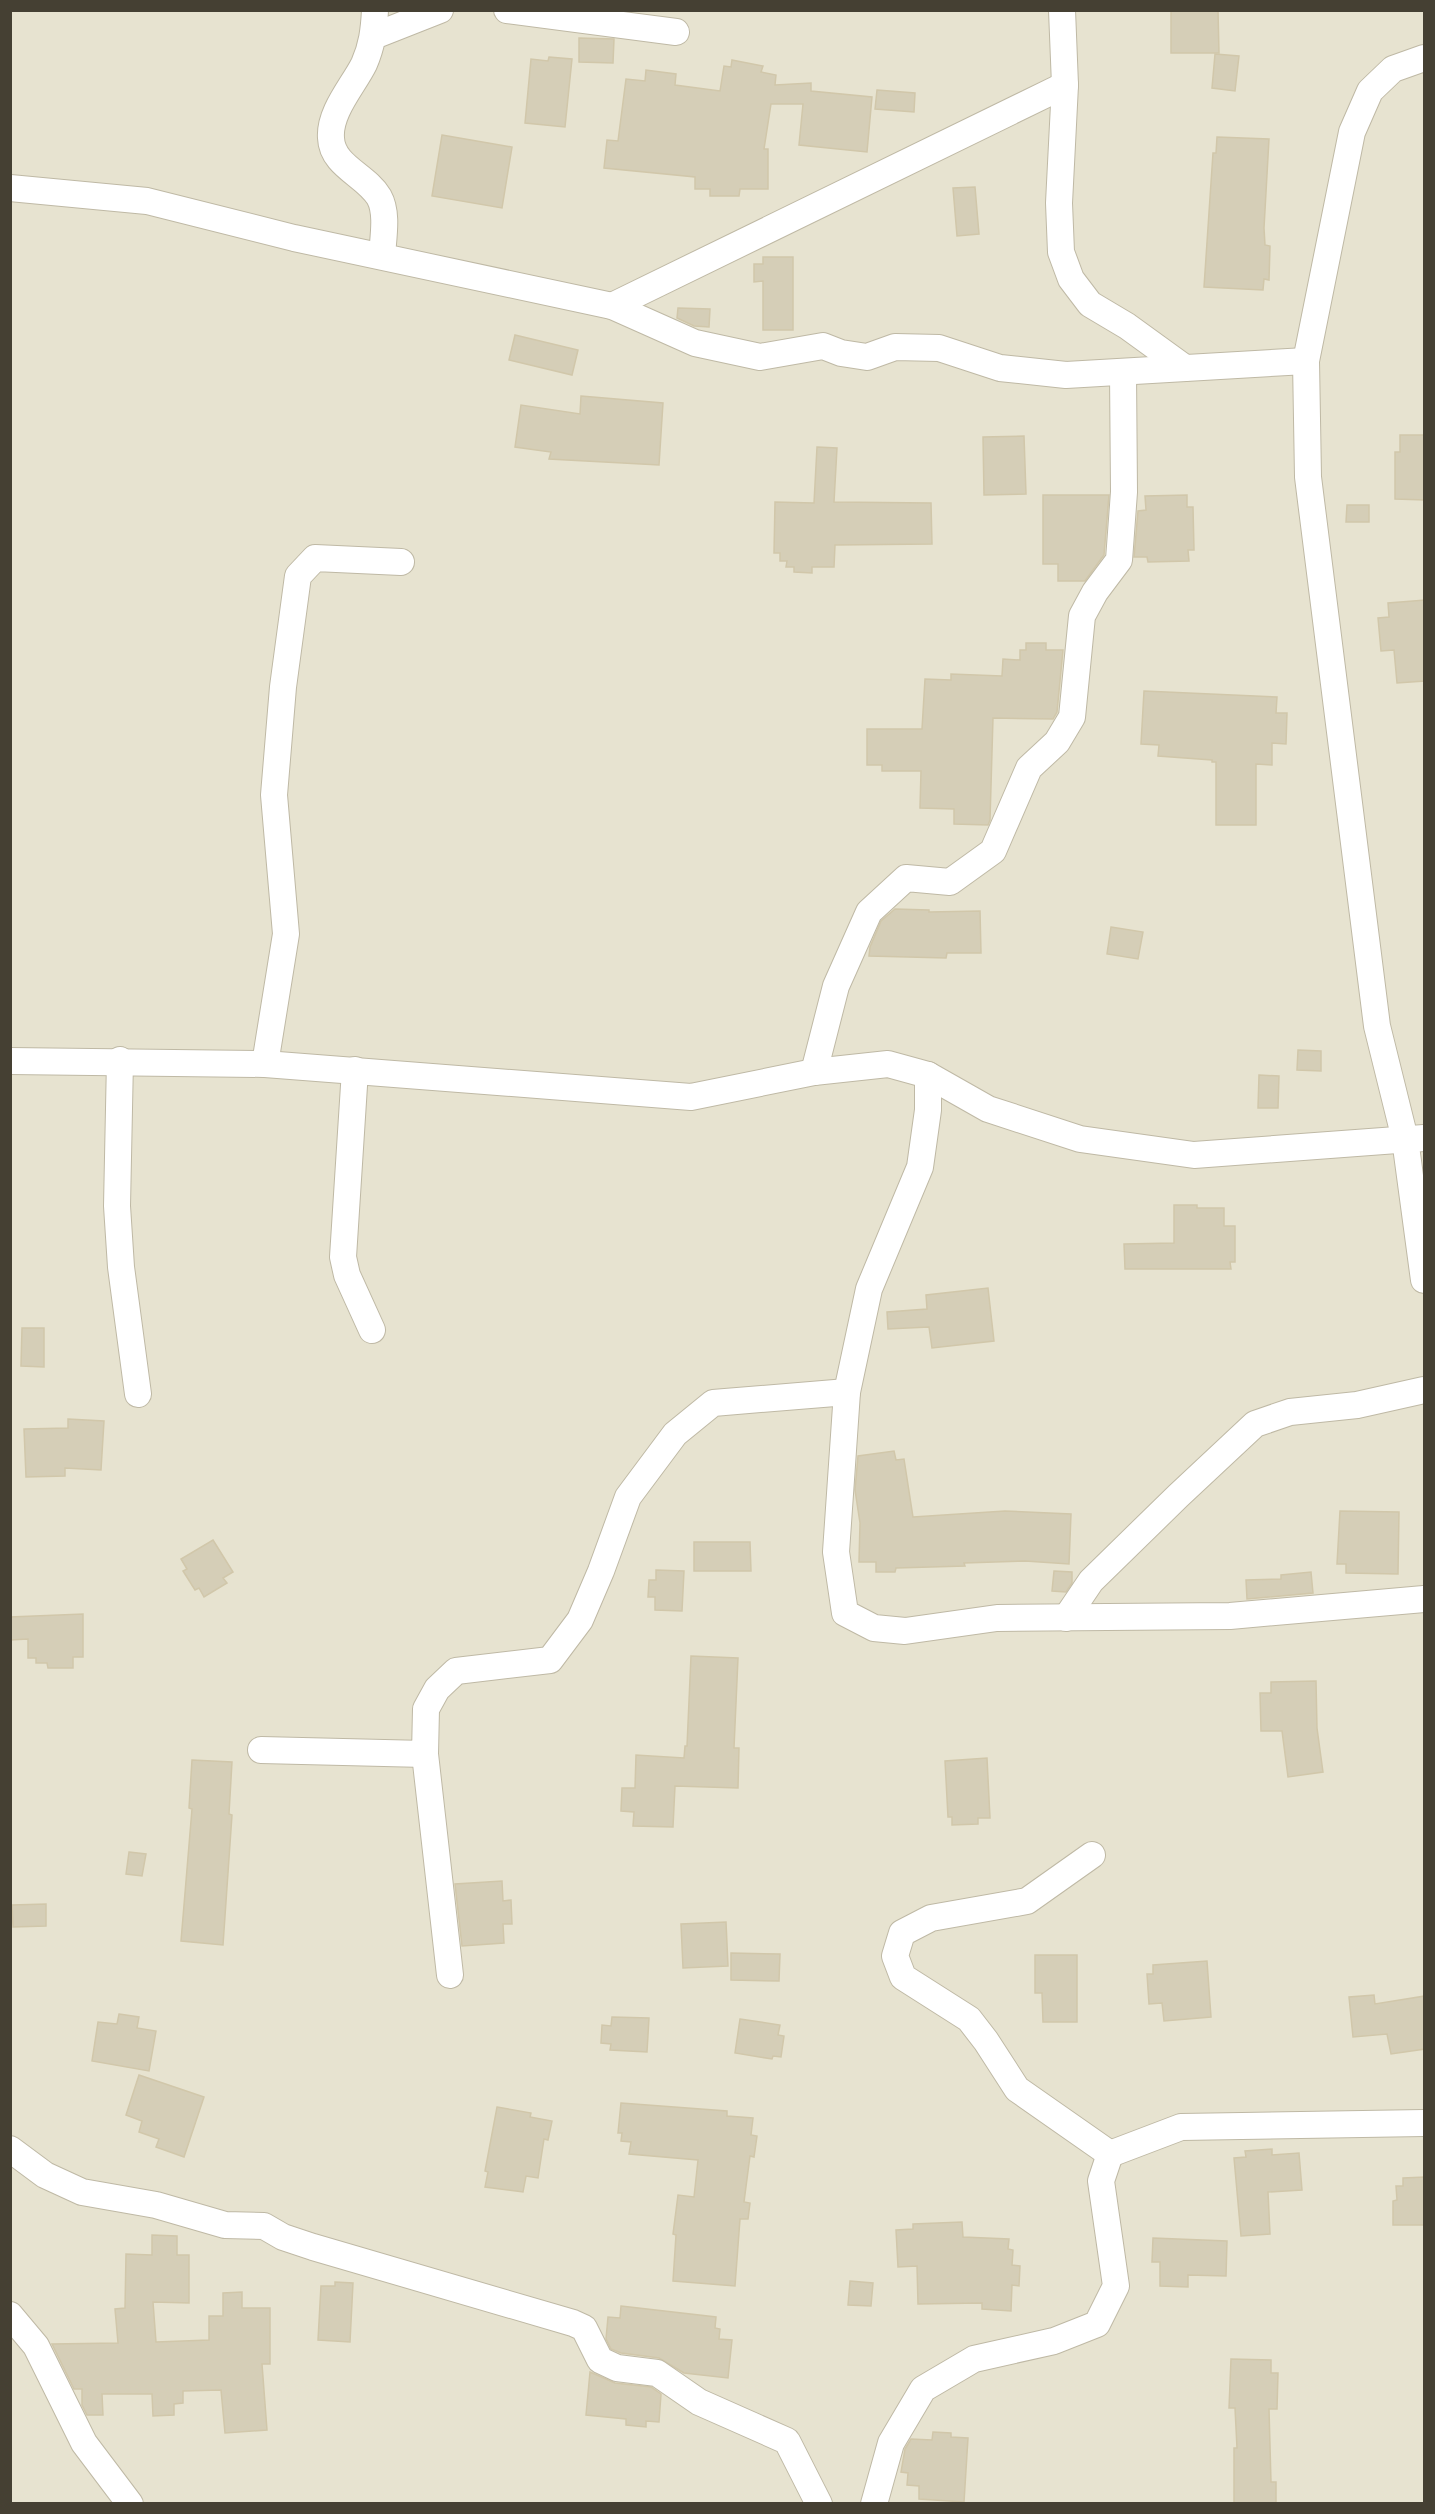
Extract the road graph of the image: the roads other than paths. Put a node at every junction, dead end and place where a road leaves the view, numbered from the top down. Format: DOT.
graph roads {
  1 [pos="375,10"];
  2 [pos="440,10"];
  3 [pos="507,10"];
  4 [pos="1062,10"];
  5 [pos="676,32"];
  6 [pos="374,36"];
  7 [pos="1425,57"];
  8 [pos="1065,85"];
  9 [pos="10,188"];
  10 [pos="382,256"];
  11 [pos="612,306"];
  12 [pos="1306,361"];
  13 [pos="1185,368"];
  14 [pos="1123,373"];
  15 [pos="401,562"];
  16 [pos="10,1060"];
  17 [pos="120,1060"];
  18 [pos="265,1064"];
  19 [pos="355,1070"];
  20 [pos="814,1072"];
  21 [pos="928,1075"];
  22 [pos="1415,1138"];
  23 [pos="1425,1280"];
  24 [pos="372,1330"];
  25 [pos="1425,1390"];
  26 [pos="847,1392"];
  27 [pos="138,1394"];
  28 [pos="1425,1599"];
  29 [pos="1066,1617"];
  30 [pos="261,1750"];
  31 [pos="425,1754"];
  32 [pos="1092,1855"];
  33 [pos="450,1975"];
  34 [pos="1425,2123"];
  35 [pos="10,2149"];
  36 [pos="1110,2154"];
  37 [pos="10,2315"];
  38 [pos="130,2504"];
  39 [pos="819,2504"];
  40 [pos="874,2504"];
  1 -- 6 [label="street"];
  2 -- 6 [label="street"];
  3 -- 5 [label="street"];
  4 -- 8 [label="street"];
  6 -- 10 [label="street"];
  7 -- 12 [label="street"];
  8 -- 11 [label="street"];
  8 -- 13 [label="street"];
  9 -- 10 [label="street"];
  10 -- 11 [label="street"];
  11 -- 14 [label="street"];
  12 -- 13 [label="street"];
  12 -- 22 [label="street"];
  13 -- 14 [label="street"];
  14 -- 20 [label="street"];
  15 -- 18 [label="street"];
  16 -- 17 [label="street"];
  17 -- 18 [label="street"];
  17 -- 27 [label="street"];
  18 -- 19 [label="street"];
  19 -- 20 [label="street"];
  19 -- 24 [label="street"];
  20 -- 21 [label="street"];
  21 -- 22 [label="street"];
  21 -- 26 [label="street"];
  22 -- 23 [label="street"];
  25 -- 29 [label="street"];
  26 -- 29 [label="street"];
  26 -- 31 [label="street"];
  28 -- 29 [label="street"];
  30 -- 31 [label="street"];
  31 -- 33 [label="street"];
  32 -- 36 [label="street"];
  34 -- 36 [label="street"];
  35 -- 39 [label="street"];
  36 -- 40 [label="street"];
  37 -- 38 [label="street"];
}
